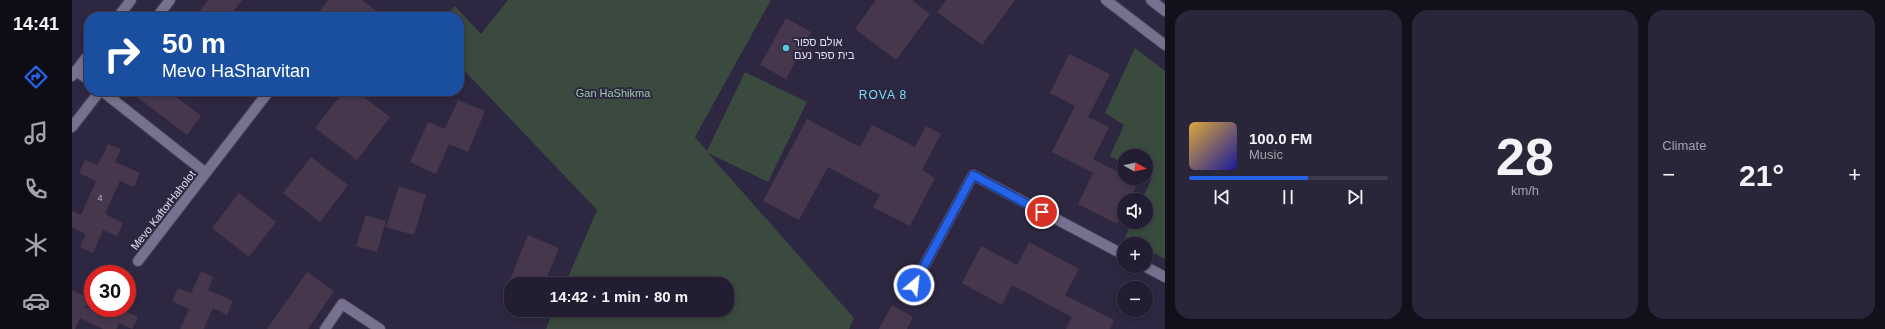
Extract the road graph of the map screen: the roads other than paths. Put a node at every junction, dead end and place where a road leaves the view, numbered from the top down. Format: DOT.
graph roads {
  1 [pos="131,0"];
  2 [pos="170,0"];
  3 [pos="1106,0"];
  4 [pos="1151,0"];
  5 [pos="1165,11"];
  6 [pos="122,12"];
  7 [pos="161,12"];
  8 [pos="1165,45"];
  9 [pos="84,60"];
  10 [pos="74,73"];
  11 [pos="84,78"];
  12 [pos="97,96"];
  13 [pos="107,96"];
  14 [pos="265,96"];
  15 [pos="72,127"];
  16 [pos="206,174"];
  17 [pos="1117,251"];
  18 [pos="138,261"];
  19 [pos="1153,271"];
  20 [pos="1165,277"];
  21 [pos="914,285"];
  22 [pos="325,329"];
  23 [pos="380,329"];
  1 -- 6 [label="street"];
  2 -- 7 [label="street"];
  3 -- 8 [label="street"];
  4 -- 5 [label="street"];
  9 -- 10 [label="street"];
  10 -- 11 [label="street"];
  12 -- 15 [label="street"];
  13 -- 16 [label="street, Mevo KaftorHaholot"];
  14 -- 16 [label="street, Mevo KaftorHaholot"];
  16 -- 18 [label="street, Mevo KaftorHaholot"];
  17 -- 21 [label="street"];
  19 -- 20 [label="street"];
  22 -- 23 [label="street"];
}
